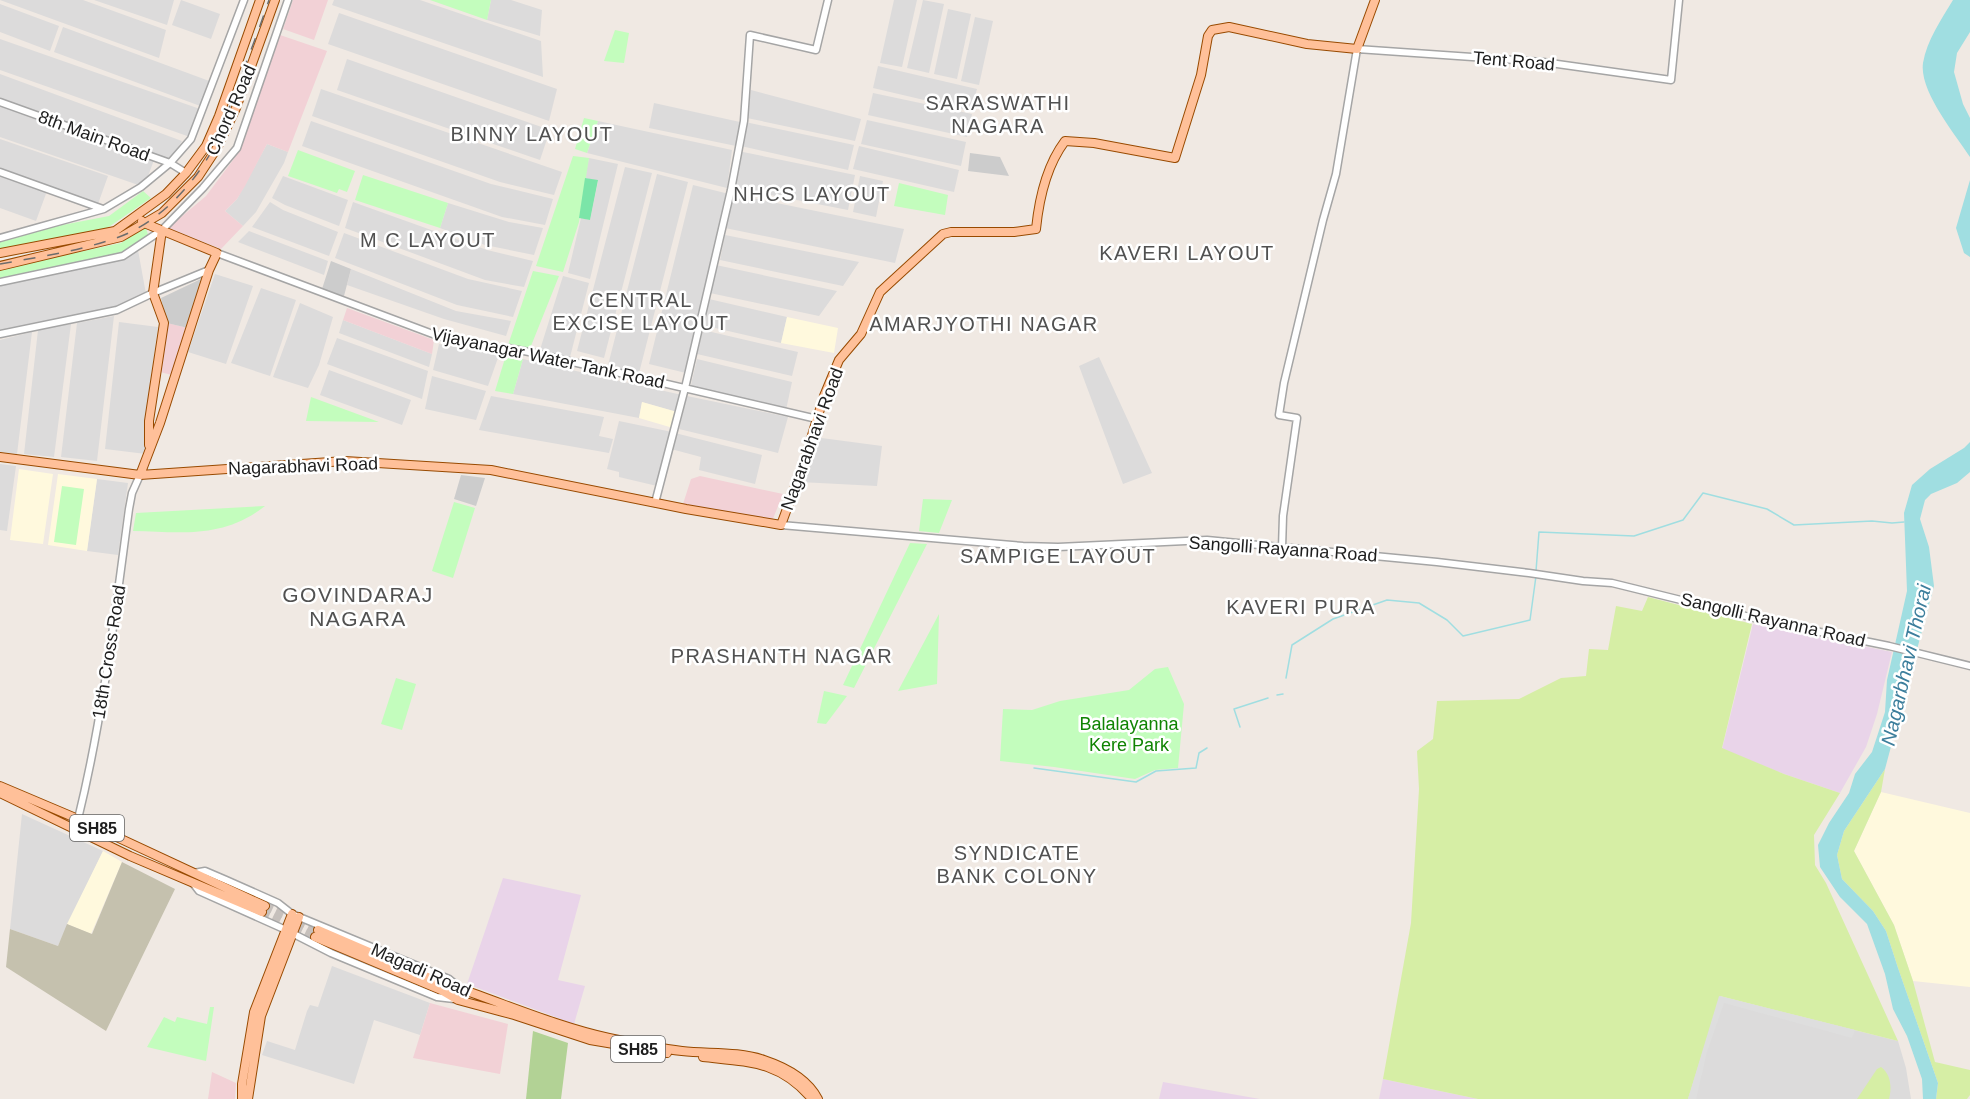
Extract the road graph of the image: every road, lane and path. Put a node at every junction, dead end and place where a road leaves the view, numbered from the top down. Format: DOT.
graph roads {
  1 [pos="244,0"];
  2 [pos="260,0"];
  3 [pos="274,0"];
  4 [pos="288,0"];
  5 [pos="828,0"];
  6 [pos="1375,0"];
  7 [pos="1679,0"];
  8 [pos="1357,49"];
  9 [pos="0,102"];
  10 [pos="170,163"];
  11 [pos="0,172"];
  12 [pos="186,173"];
  13 [pos="104,209"];
  14 [pos="137,215"];
  15 [pos="144,223"];
  16 [pos="162,230"];
  17 [pos="0,238"];
  18 [pos="0,253"];
  19 [pos="217,253"];
  20 [pos="0,266"];
  21 [pos="209,270"];
  22 [pos="0,282"];
  23 [pos="153,293"];
  24 [pos="0,334"];
  25 [pos="685,388"];
  26 [pos="817,419"];
  27 [pos="150,450"];
  28 [pos="0,457"];
  29 [pos="140,475"];
  30 [pos="655,503"];
  31 [pos="781,525"];
  32 [pos="1282,548"];
  33 [pos="1970,666"];
  34 [pos="0,786"];
  35 [pos="0,794"];
  36 [pos="78,819"];
  37 [pos="74,828"];
  38 [pos="193,873"];
  39 [pos="192,882"];
  40 [pos="296,916"];
  41 [pos="289,932"];
  42 [pos="461,989"];
  43 [pos="458,1000"];
  44 [pos="242,1099"];
  45 [pos="248,1099"];
  46 [pos="812,1099"];
  47 [pos="818,1099"];
  1 -- 10 [label="street"];
  2 -- 12 [label="main road, Chord Road"];
  3 -- 15 [label="main road, Chord Road"];
  4 -- 16 [label="street"];
  5 -- 25 [label="street"];
  6 -- 8 [label="main road"];
  7 -- 8 [label="street, Tent Road"];
  8 -- 26 [label="main road, Nagarabhavi Road"];
  8 -- 32 [label="street"];
  9 -- 10 [label="street, 8th Main Road"];
  10 -- 12 [label="street, 8th Main Road"];
  10 -- 13 [label="street"];
  11 -- 13 [label="street"];
  12 -- 14 [label="main road, Chord Road"];
  13 -- 17 [label="street"];
  14 -- 15 [label="main road"];
  14 -- 18 [label="main road, Chord Road"];
  15 -- 16 [label="main road"];
  15 -- 20 [label="main road, Chord Road"];
  16 -- 19 [label="main road"];
  16 -- 22 [label="street"];
  16 -- 23 [label="main road"];
  19 -- 21 [label="main road"];
  19 -- 25 [label="street, Vijayanagar Water Tank Road"];
  21 -- 23 [label="street"];
  21 -- 27 [label="main road"];
  23 -- 24 [label="street"];
  23 -- 27 [label="main road"];
  25 -- 26 [label="street, Vijayanagar Water Tank Road"];
  25 -- 30 [label="street"];
  26 -- 31 [label="main road, Nagarabhavi Road"];
  27 -- 29 [label="main road"];
  28 -- 29 [label="main road, Nagarabhavi Road"];
  29 -- 30 [label="main road, Nagarabhavi Road"];
  29 -- 36 [label="street, 18th Cross Road"];
  30 -- 31 [label="main road, Nagarabhavi Road"];
  31 -- 32 [label="street, Sangolli Rayanna Road"];
  32 -- 33 [label="street, Sangolli Rayanna Road"];
  34 -- 36 [label="main road, Magadi Road / SH85"];
  35 -- 37 [label="main road, Magadi Road / SH85"];
  36 -- 37 [label="street, 18th Cross Road"];
  36 -- 38 [label="main road, Magadi Road / SH85"];
  37 -- 39 [label="main road, Magadi Road / SH85"];
  38 -- 39 [label="main road, SH85"];
  38 -- 40 [label="street, Magadi Road / SH85"];
  39 -- 41 [label="street, Magadi Road / SH85"];
  40 -- 41 [label="main road"];
  40 -- 42 [label="street, Magadi Road / SH85"];
  41 -- 43 [label="street, Magadi Road / SH85"];
  41 -- 44 [label="main road"];
  41 -- 45 [label="main road"];
  42 -- 43 [label="main road, SH85"];
  42 -- 47 [label="main road, Magadi Road / SH85"];
  43 -- 46 [label="main road, Magadi Road / SH85"];
}
